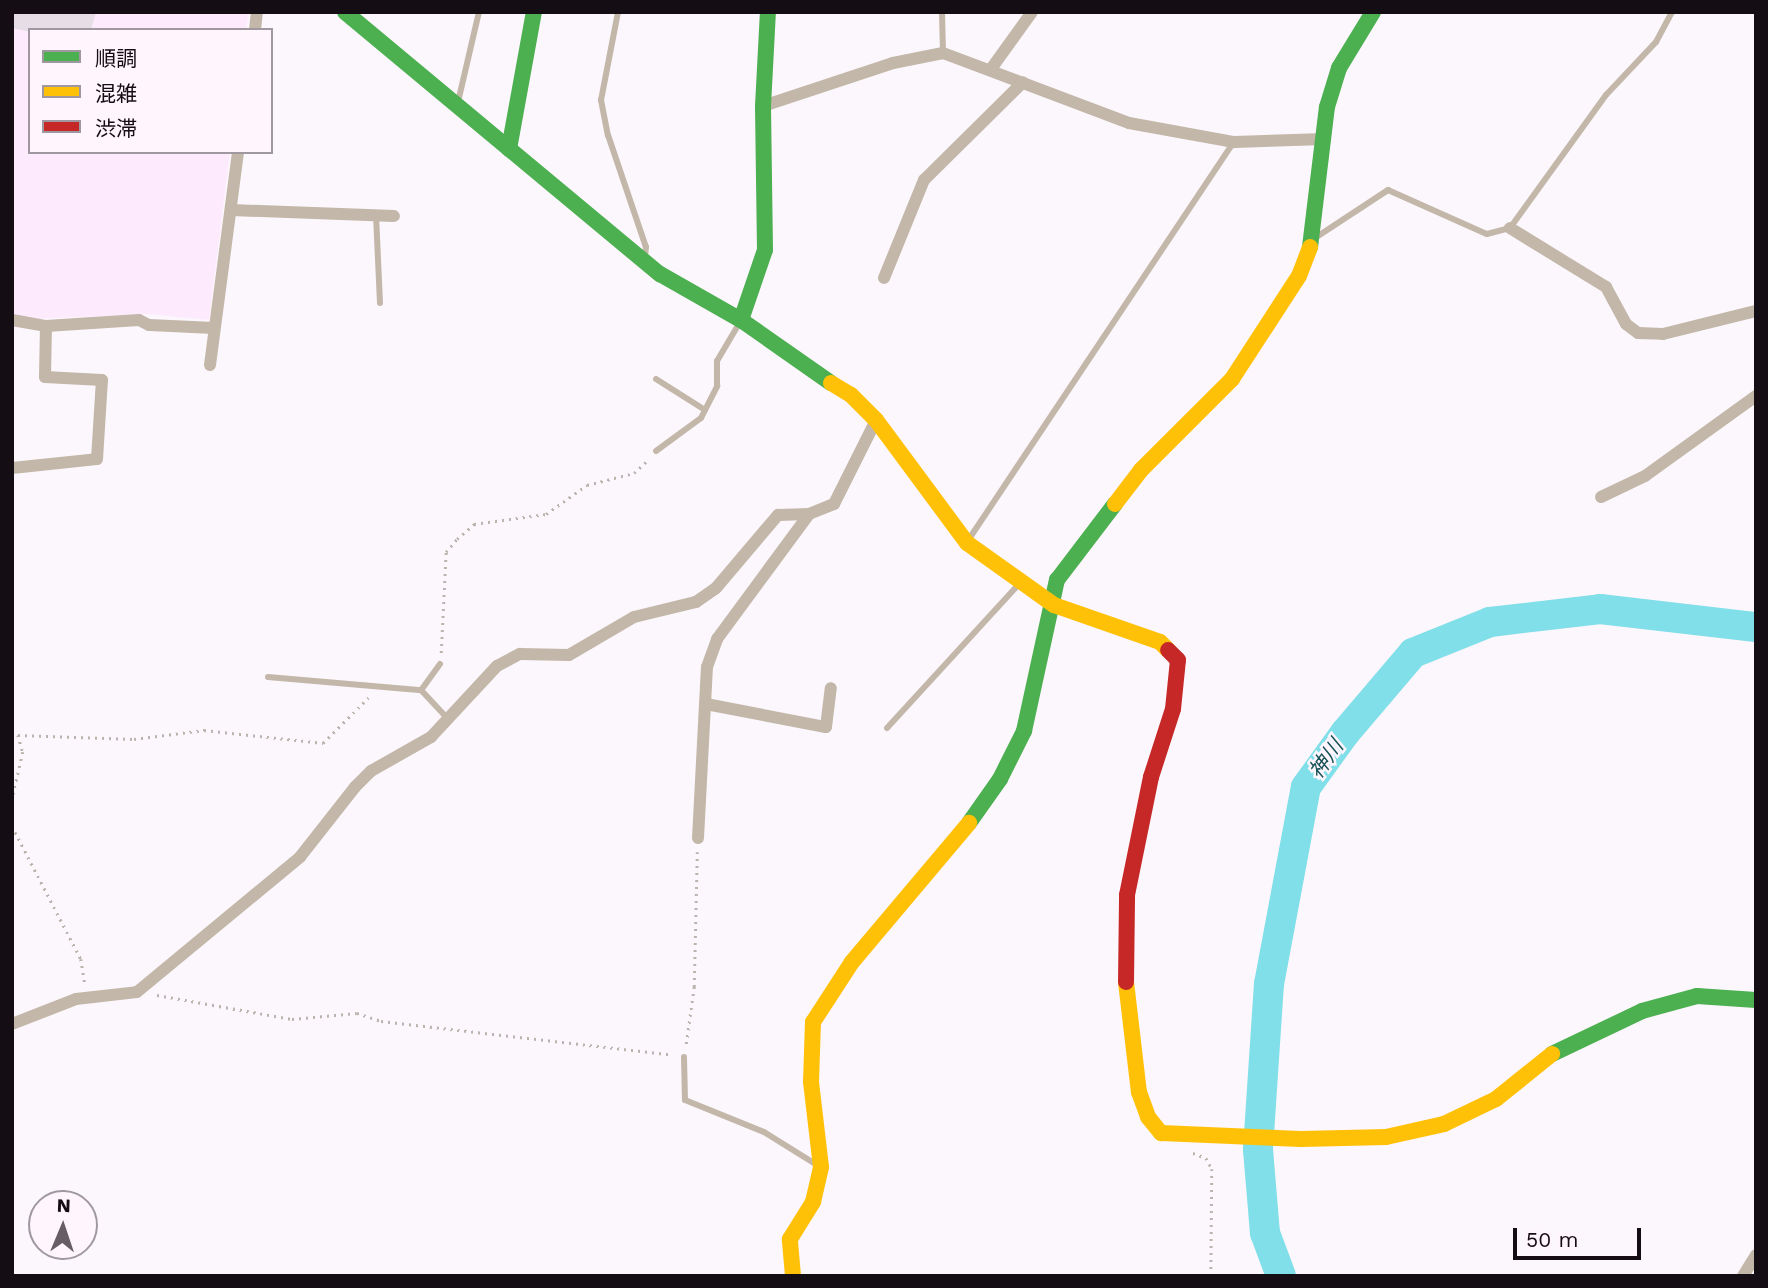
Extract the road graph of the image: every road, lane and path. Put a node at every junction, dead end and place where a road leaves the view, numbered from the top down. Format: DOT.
graph roads {
  1 [pos="345,12"];
  2 [pos="479,12"];
  3 [pos="534,12"];
  4 [pos="618,12"];
  5 [pos="768,12"];
  6 [pos="942,12"];
  7 [pos="1032,12"];
  8 [pos="1373,12"];
  9 [pos="1672,12"];
  10 [pos="943,53"];
  11 [pos="991,69"];
  12 [pos="1023,82"];
  13 [pos="457,106"];
  14 [pos="763,106"];
  15 [pos="1324,139"];
  16 [pos="1234,142"];
  17 [pos="509,149"];
  18 [pos="239,154"];
  19 [pos="231,210"];
  20 [pos="376,215"];
  21 [pos="394,216"];
  22 [pos="1510,228"];
  23 [pos="1313,239"];
  24 [pos="645,261"];
  25 [pos="884,278"];
  26 [pos="380,303"];
  27 [pos="1756,311"];
  28 [pos="12,320"];
  29 [pos="741,320"];
  30 [pos="46,326"];
  31 [pos="214,328"];
  32 [pos="211,365"];
  33 [pos="656,379"];
  34 [pos="1756,396"];
  35 [pos="705,410"];
  36 [pos="876,420"];
  37 [pos="656,451"];
  38 [pos="12,468"];
  39 [pos="1601,497"];
  40 [pos="809,514"];
  41 [pos="967,543"];
  42 [pos="1021,581"];
  43 [pos="1054,605"];
  44 [pos="440,664"];
  45 [pos="268,677"];
  46 [pos="379,687"];
  47 [pos="831,688"];
  48 [pos="421,690"];
  49 [pos="706,704"];
  50 [pos="449,720"];
  51 [pos="887,728"];
  52 [pos="12,735"];
  53 [pos="18,736"];
  54 [pos="12,800"];
  55 [pos="12,826"];
  56 [pos="698,838"];
  57 [pos="137,992"];
  58 [pos="87,998"];
  59 [pos="1756,1000"];
  60 [pos="12,1024"];
  61 [pos="684,1057"];
  62 [pos="1183,1149"];
  63 [pos="821,1167"];
  64 [pos="1756,1255"];
  65 [pos="71,1276"];
  66 [pos="151,1276"];
  67 [pos="793,1276"];
  68 [pos="1210,1276"];
  69 [pos="1743,1276"];
  1 -- 13 [label="street"];
  2 -- 13 [label="lane"];
  3 -- 17 [label="street"];
  4 -- 24 [label="lane"];
  5 -- 14 [label="street"];
  6 -- 10 [label="lane"];
  7 -- 11 [label="street"];
  8 -- 15 [label="street"];
  9 -- 22 [label="lane"];
  10 -- 11 [label="street"];
  10 -- 14 [label="street"];
  11 -- 12 [label="street"];
  12 -- 16 [label="street"];
  12 -- 25 [label="street"];
  13 -- 17 [label="street"];
  14 -- 29 [label="street"];
  15 -- 16 [label="street"];
  15 -- 23 [label="street"];
  16 -- 41 [label="lane"];
  17 -- 24 [label="street"];
  18 -- 19 [label="street"];
  19 -- 20 [label="street"];
  19 -- 31 [label="street"];
  20 -- 21 [label="street"];
  20 -- 26 [label="lane"];
  22 -- 23 [label="lane"];
  22 -- 27 [label="street"];
  23 -- 43 [label="street"];
  24 -- 29 [label="street"];
  28 -- 30 [label="street"];
  29 -- 35 [label="lane"];
  29 -- 36 [label="street"];
  30 -- 31 [label="street"];
  30 -- 38 [label="street"];
  31 -- 32 [label="street"];
  33 -- 35 [label="lane"];
  34 -- 39 [label="street"];
  35 -- 37 [label="lane"];
  36 -- 40 [label="street"];
  36 -- 41 [label="street"];
  37 -- 44 [label="path"];
  40 -- 49 [label="street"];
  40 -- 50 [label="street"];
  41 -- 42 [label="street"];
  42 -- 43 [label="street"];
  42 -- 51 [label="lane"];
  43 -- 59 [label="street"];
  43 -- 63 [label="street"];
  44 -- 48 [label="lane"];
  45 -- 46 [label="lane"];
  46 -- 48 [label="lane"];
  46 -- 53 [label="path"];
  47 -- 49 [label="street"];
  48 -- 50 [label="lane"];
  49 -- 56 [label="street"];
  50 -- 57 [label="street"];
  52 -- 53 [label="path"];
  53 -- 54 [label="path"];
  55 -- 58 [label="path"];
  56 -- 61 [label="path"];
  57 -- 58 [label="street"];
  57 -- 61 [label="path"];
  58 -- 60 [label="street"];
  61 -- 63 [label="lane"];
  62 -- 68 [label="path"];
  63 -- 67 [label="street"];
  64 -- 69 [label="street"];
  65 -- 66 [label="path"];
}
